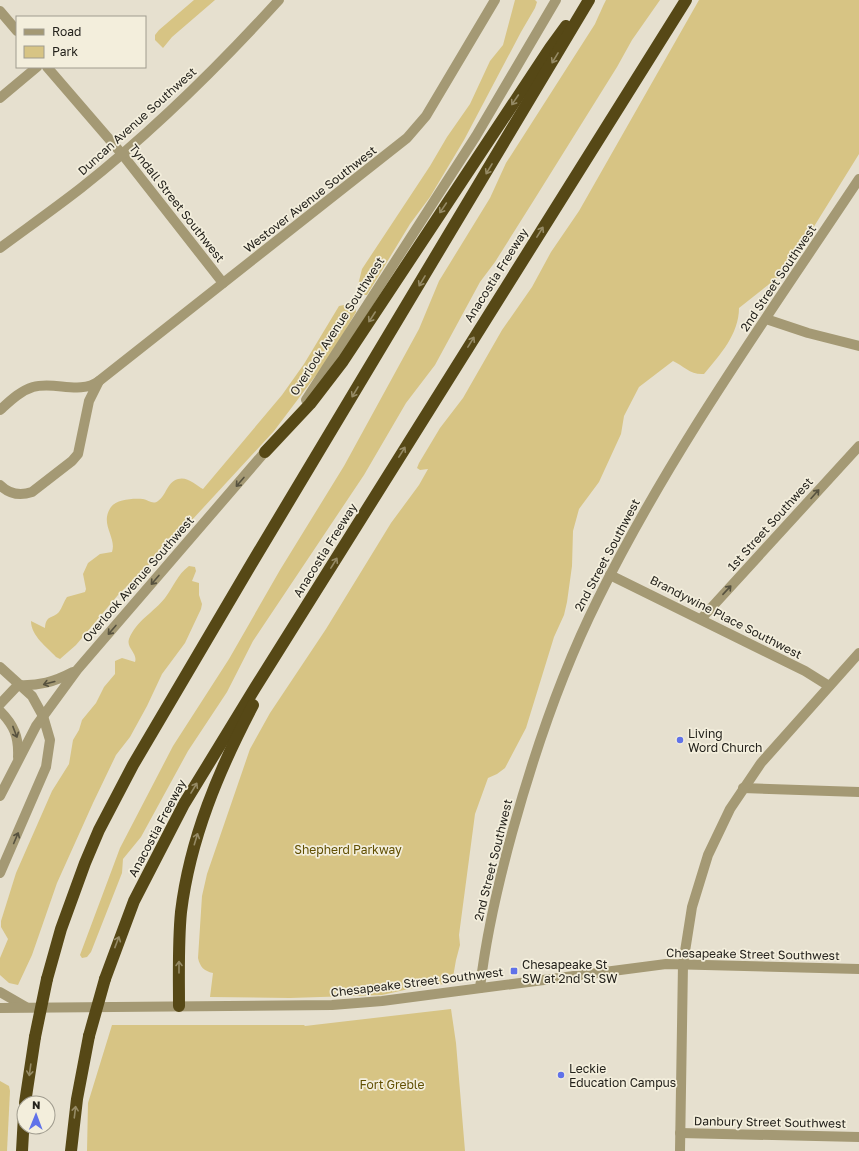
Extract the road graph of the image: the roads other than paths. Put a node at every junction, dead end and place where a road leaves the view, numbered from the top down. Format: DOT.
graph roads {
  1 [pos="279,0"];
  2 [pos="495,0"];
  3 [pos="556,0"];
  4 [pos="588,0"];
  5 [pos="686,0"];
  6 [pos="0,11"];
  7 [pos="16,30"];
  8 [pos="36,68"];
  9 [pos="49,68"];
  10 [pos="0,98"];
  11 [pos="122,154"];
  12 [pos="859,179"];
  13 [pos="0,248"];
  14 [pos="223,283"];
  15 [pos="766,318"];
  16 [pos="859,346"];
  17 [pos="100,381"];
  18 [pos="0,410"];
  19 [pos="859,446"];
  20 [pos="265,452"];
  21 [pos="0,486"];
  22 [pos="610,574"];
  23 [pos="313,596"];
  24 [pos="701,619"];
  25 [pos="859,652"];
  26 [pos="0,667"];
  27 [pos="77,670"];
  28 [pos="18,685"];
  29 [pos="829,686"];
  30 [pos="0,704"];
  31 [pos="0,711"];
  32 [pos="43,716"];
  33 [pos="18,759"];
  34 [pos="743,788"];
  35 [pos="859,792"];
  36 [pos="0,796"];
  37 [pos="0,873"];
  38 [pos="683,964"];
  39 [pos="859,969"];
  40 [pos="480,988"];
  41 [pos="0,992"];
  42 [pos="179,1006"];
  43 [pos="26,1007"];
  44 [pos="0,1008"];
  45 [pos="26,1095"];
  46 [pos="680,1133"];
  47 [pos="23,1135"];
  48 [pos="859,1136"];
  49 [pos="22,1151"];
  50 [pos="71,1151"];
  51 [pos="680,1151"];
  1 -- 11 [label="street, Duncan Avenue Southwest"];
  2 -- 14 [label="street, Westover Avenue Southwest"];
  3 -- 20 [label="street, Overlook Avenue Southwest"];
  4 -- 20 [label="highway, one-way"];
  4 -- 45 [label="highway, one-way, bridge"];
  23 -- 5 [label="highway, Anacostia Freeway, one-way"];
  6 -- 7 [label="street"];
  8 -- 10 [label="street"];
  9 -- 11 [label="street, Tyndall Street Southwest"];
  11 -- 13 [label="street, Duncan Avenue Southwest"];
  11 -- 14 [label="street, Tyndall Street Southwest"];
  12 -- 15 [label="street, 2nd Street Southwest"];
  14 -- 17 [label="street, Westover Avenue Southwest"];
  15 -- 16 [label="street"];
  15 -- 22 [label="street, 2nd Street Southwest"];
  17 -- 18 [label="street, Westover Avenue Southwest"];
  17 -- 21 [label="street, Westover Avenue Southwest"];
  24 -- 19 [label="street, 1st Street Southwest, one-way"];
  20 -- 27 [label="street, Overlook Avenue Southwest, one-way"];
  22 -- 24 [label="street, Brandywine Place Southwest"];
  22 -- 40 [label="street, 2nd Street Southwest"];
  42 -- 23 [label="highway, one-way"];
  50 -- 23 [label="highway, Anacostia Freeway, one-way, bridge"];
  24 -- 29 [label="street, Brandywine Place Southwest"];
  25 -- 29 [label="street"];
  26 -- 28 [label="street"];
  27 -- 28 [label="street, one-way"];
  27 -- 32 [label="street, Overlook Avenue Southwest"];
  28 -- 30 [label="street"];
  28 -- 32 [label="street"];
  29 -- 34 [label="street"];
  31 -- 33 [label="street, one-way"];
  32 -- 33 [label="street, Overlook Avenue Southwest"];
  37 -- 32 [label="street, one-way"];
  33 -- 36 [label="street, Overlook Avenue Southwest"];
  34 -- 35 [label="street"];
  34 -- 38 [label="street"];
  38 -- 39 [label="street, Chesapeake Street Southwest"];
  38 -- 40 [label="street, Chesapeake Street Southwest"];
  38 -- 46 [label="street"];
  40 -- 42 [label="street, Chesapeake Street Southwest"];
  41 -- 43 [label="street"];
  42 -- 43 [label="street, Chesapeake Street Southwest"];
  43 -- 44 [label="street, Chesapeake Street Southwest"];
  46 -- 48 [label="street, Danbury Street Southwest"];
  46 -- 51 [label="street"];
  47 -- 49 [label="highway"];
}
